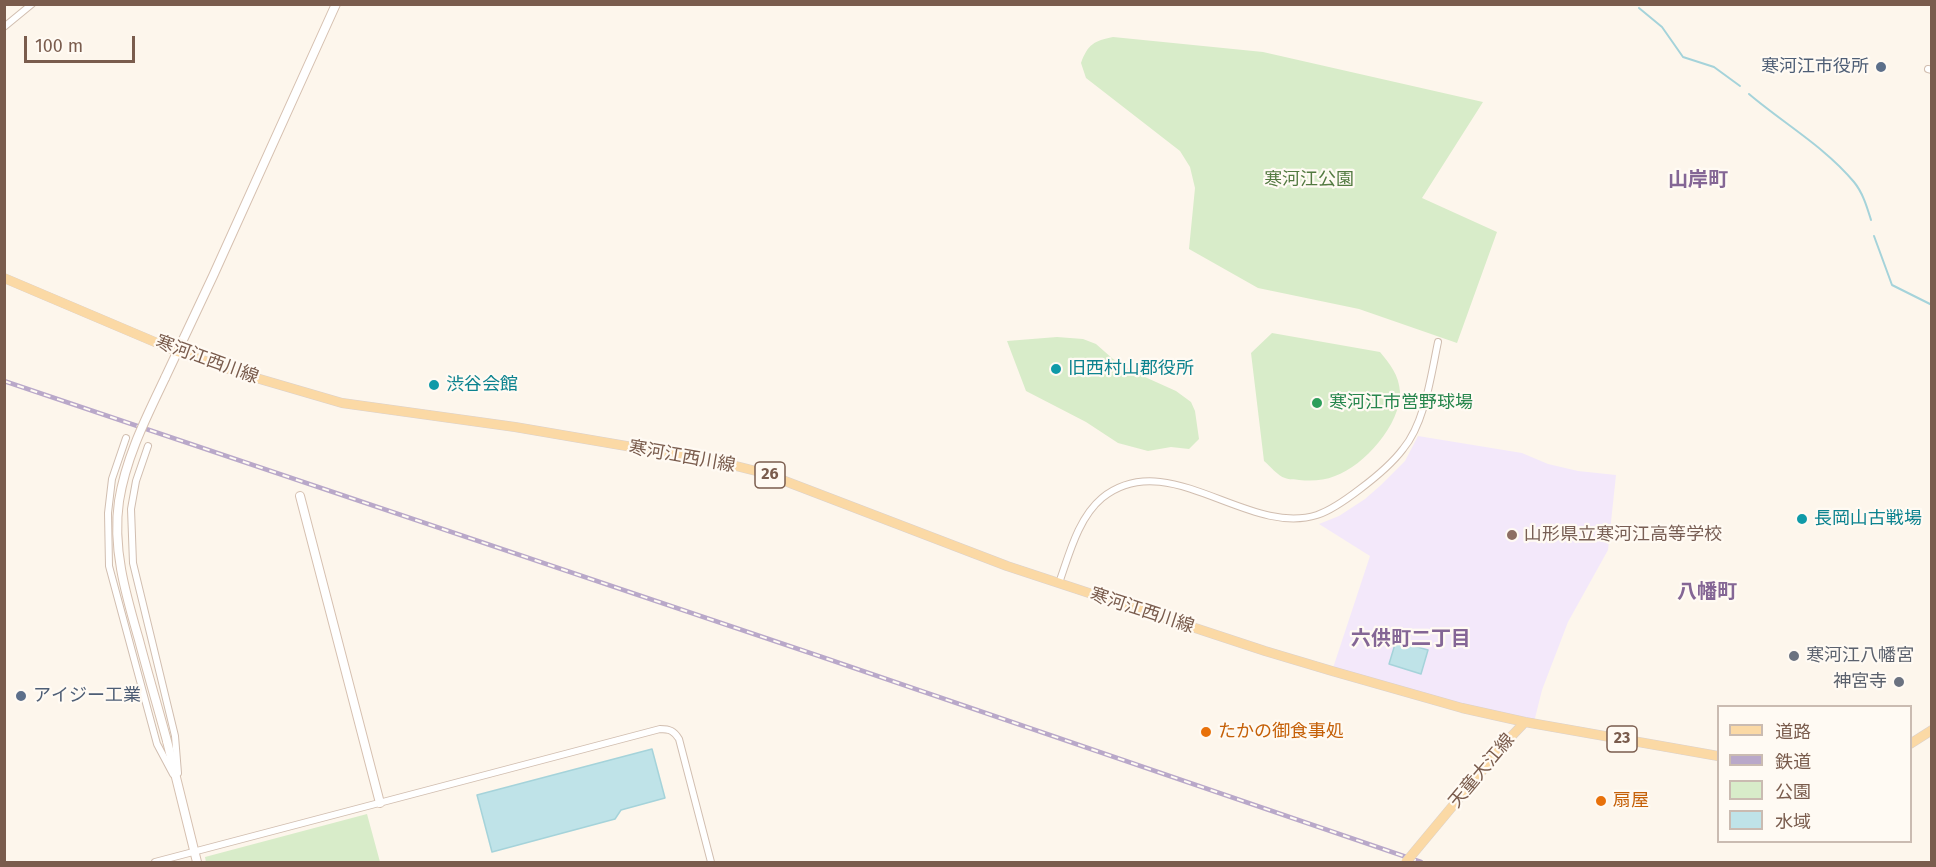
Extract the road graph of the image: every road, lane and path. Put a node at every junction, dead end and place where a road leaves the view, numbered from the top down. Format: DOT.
graph roads {
  1 [pos="32,4"];
  2 [pos="336,4"];
  3 [pos="4,27"];
  4 [pos="4,278"];
  5 [pos="1438,342"];
  6 [pos="176,351"];
  7 [pos="126,438"];
  8 [pos="148,446"];
  9 [pos="300,496"];
  10 [pos="1059,583"];
  11 [pos="1525,722"];
  12 [pos="1932,730"];
  13 [pos="1912,743"];
  14 [pos="1717,756"];
  15 [pos="179,785"];
  16 [pos="380,803"];
  17 [pos="194,852"];
  18 [pos="155,862"];
  19 [pos="197,862"];
  20 [pos="711,862"];
  21 [pos="1406,862"];
  1 -- 3 [label="street"];
  2 -- 6 [label="street"];
  4 -- 6 [label="main road, 寒河江西川線 / 26"];
  5 -- 10 [label="street"];
  6 -- 10 [label="main road, 寒河江西川線 / 26"];
  6 -- 15 [label="street, bridge"];
  7 -- 15 [label="street"];
  8 -- 15 [label="street"];
  9 -- 16 [label="street"];
  10 -- 11 [label="main road, 寒河江西川線 / 26"];
  11 -- 14 [label="main road, 天童大江線 / 23"];
  11 -- 21 [label="main road, 天童大江線, bridge"];
  12 -- 13 [label="main road"];
  15 -- 17 [label="street"];
  16 -- 17 [label="street"];
  16 -- 20 [label="street"];
  17 -- 18 [label="street"];
  17 -- 19 [label="street"];
}
